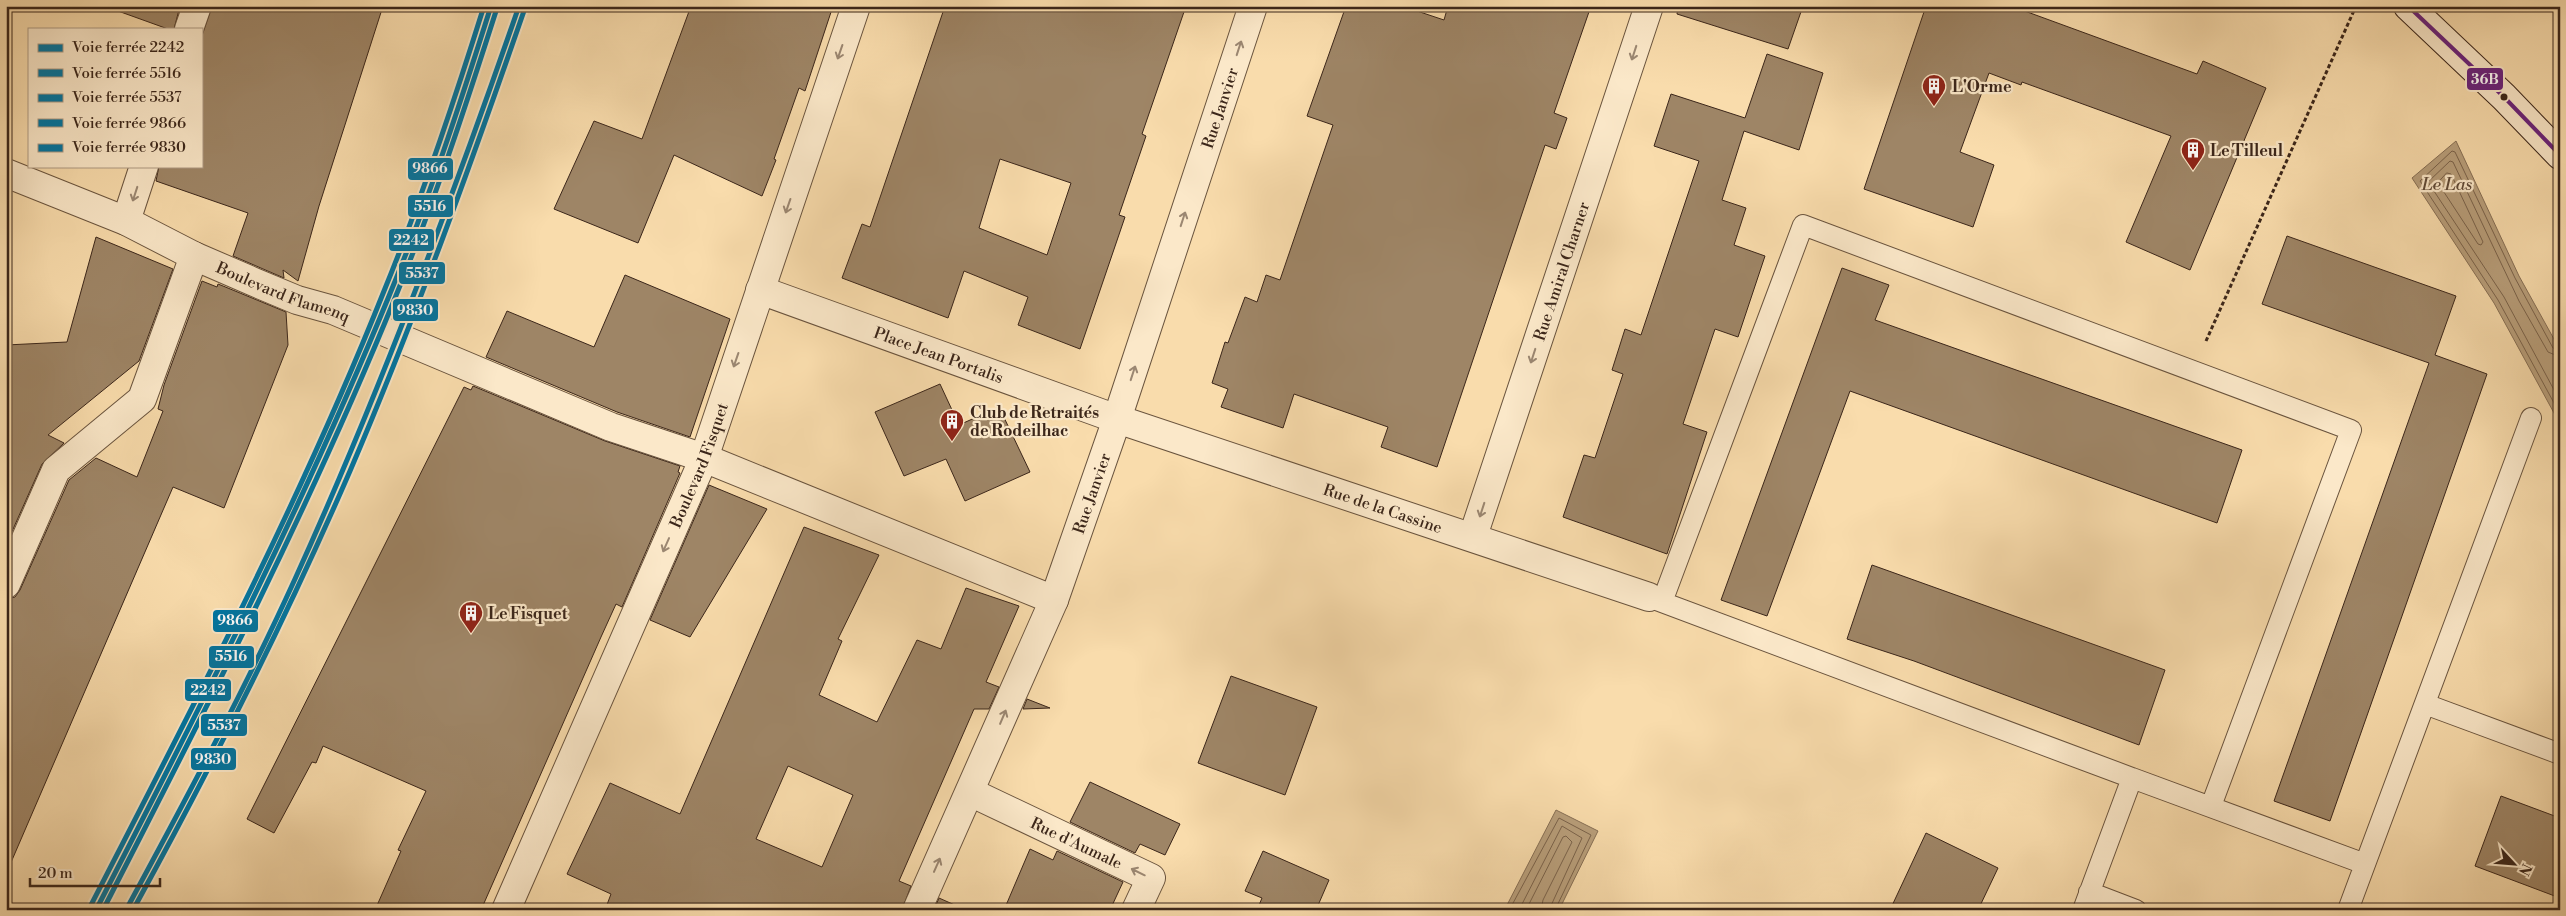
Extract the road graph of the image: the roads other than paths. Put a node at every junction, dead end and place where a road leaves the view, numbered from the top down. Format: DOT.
graph roads {
  1 [pos="197,6"];
  2 [pos="856,6"];
  3 [pos="1253,6"];
  4 [pos="1649,6"];
  5 [pos="2408,6"];
  6 [pos="190,28"];
  7 [pos="2560,155"];
  8 [pos="143,168"];
  9 [pos="6,173"];
  10 [pos="126,221"];
  11 [pos="194,256"];
  12 [pos="760,290"];
  13 [pos="2531,418"];
  14 [pos="1118,419"];
  15 [pos="704,458"];
  16 [pos="1473,536"];
  17 [pos="6,584"];
  18 [pos="1054,600"];
  19 [pos="1656,600"];
  20 [pos="2425,704"];
  21 [pos="2560,754"];
  22 [pos="2132,778"];
  23 [pos="970,792"];
  24 [pos="2211,806"];
  25 [pos="2365,864"];
  26 [pos="2086,901"];
  27 [pos="506,910"];
  28 [pos="917,910"];
  29 [pos="1136,910"];
  30 [pos="2136,910"];
  31 [pos="2348,910"];
  1 -- 6 [label="street"];
  2 -- 12 [label="street, Boulevard Fisquet, one-way"];
  14 -- 3 [label="street, Rue Janvier, one-way"];
  4 -- 16 [label="street, Rue Amiral Charner, one-way"];
  5 -- 7 [label="street"];
  8 -- 10 [label="street, one-way"];
  9 -- 10 [label="street, Boulevard Flamenq"];
  10 -- 11 [label="street, Boulevard Flamenq"];
  11 -- 15 [label="street, Boulevard Flamenq"];
  11 -- 17 [label="street"];
  12 -- 14 [label="street, Place Jean Portalis"];
  12 -- 15 [label="street, Boulevard Fisquet, one-way"];
  13 -- 20 [label="lane"];
  14 -- 16 [label="street, Rue de la Cassine"];
  14 -- 18 [label="street, Rue Janvier"];
  15 -- 18 [label="street"];
  15 -- 27 [label="street, Boulevard Fisquet, one-way"];
  16 -- 19 [label="street, Rue de la Cassine"];
  23 -- 18 [label="street, Rue Janvier, one-way"];
  19 -- 22 [label="lane"];
  19 -- 24 [label="lane"];
  20 -- 21 [label="lane"];
  20 -- 25 [label="lane"];
  22 -- 24 [label="lane"];
  22 -- 26 [label="lane"];
  28 -- 23 [label="street, Rue Janvier, one-way"];
  29 -- 23 [label="street, Rue d'Aumale, one-way"];
  24 -- 25 [label="lane"];
  25 -- 31 [label="lane"];
  26 -- 30 [label="lane"];
}
